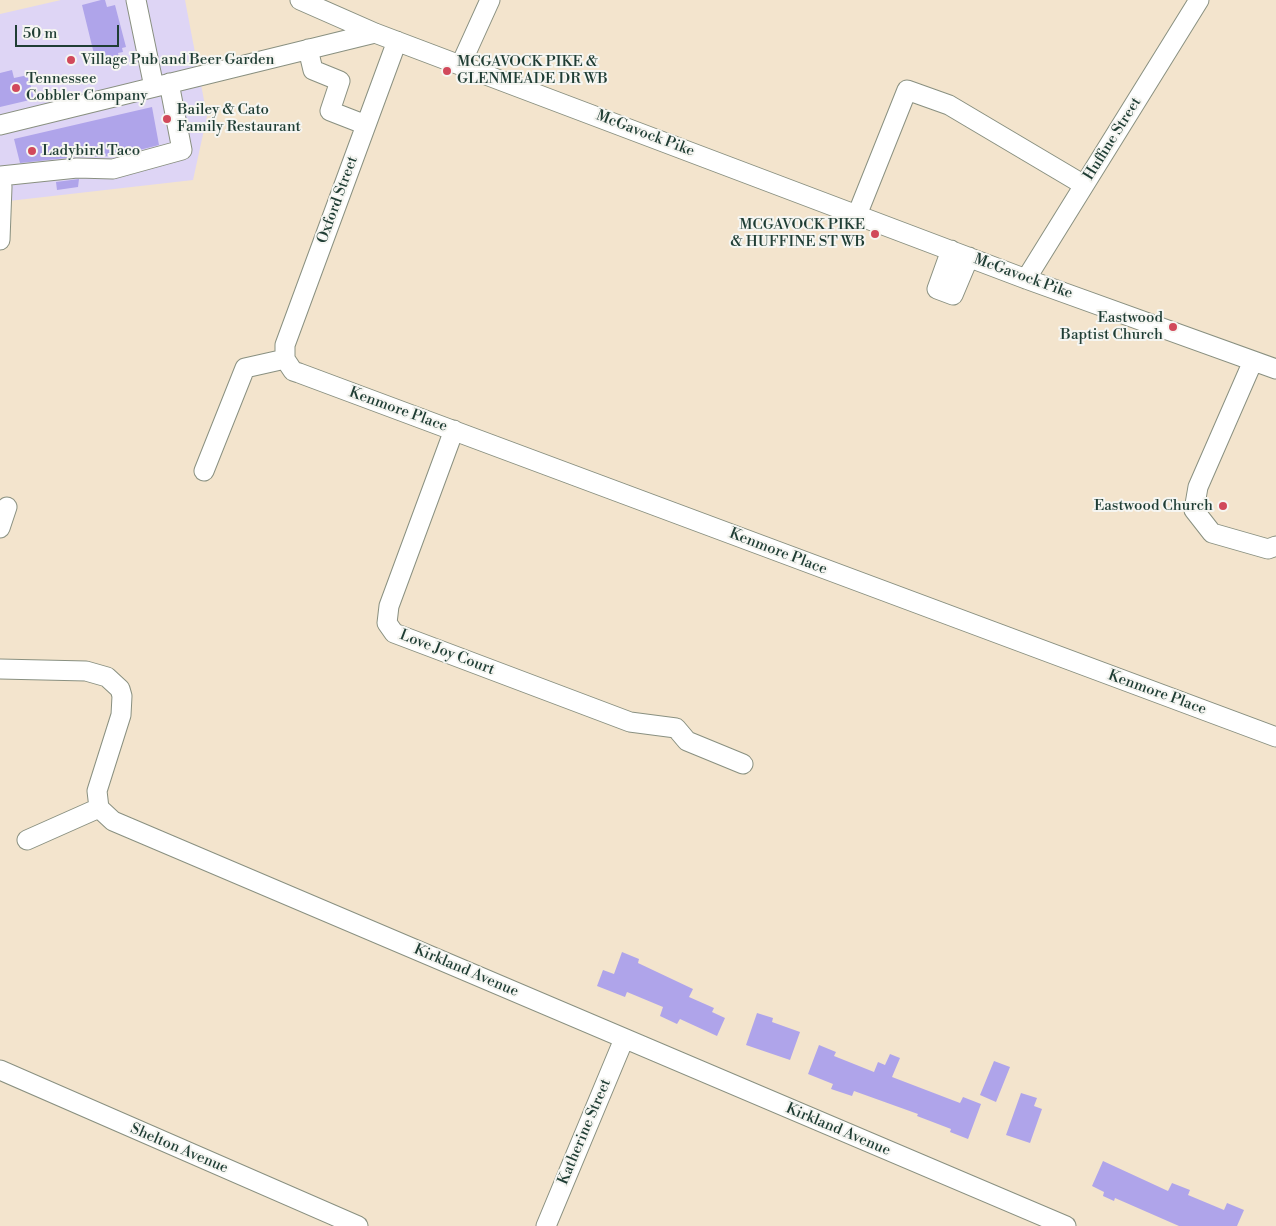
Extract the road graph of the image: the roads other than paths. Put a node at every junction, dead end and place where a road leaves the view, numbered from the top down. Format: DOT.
graph roads {
  1 [pos="136,0"];
  2 [pos="300,0"];
  3 [pos="490,0"];
  4 [pos="1199,0"];
  5 [pos="375,33"];
  6 [pos="397,41"];
  7 [pos="308,49"];
  8 [pos="461,64"];
  9 [pos="162,85"];
  10 [pos="366,124"];
  11 [pos="0,125"];
  12 [pos="0,177"];
  13 [pos="1084,185"];
  14 [pos="857,215"];
  15 [pos="0,240"];
  16 [pos="951,250"];
  17 [pos="969,257"];
  18 [pos="1026,279"];
  19 [pos="285,359"];
  20 [pos="1253,361"];
  21 [pos="1276,369"];
  22 [pos="454,430"];
  23 [pos="204,471"];
  24 [pos="7,506"];
  25 [pos="0,528"];
  26 [pos="1276,546"];
  27 [pos="0,669"];
  28 [pos="1276,737"];
  29 [pos="743,764"];
  30 [pos="99,808"];
  31 [pos="27,840"];
  32 [pos="624,1039"];
  33 [pos="0,1070"];
  34 [pos="1042,1221"];
  35 [pos="358,1226"];
  36 [pos="546,1226"];
  37 [pos="1066,1226"];
  1 -- 9 [label="street"];
  2 -- 5 [label="street, McGavock Pike"];
  3 -- 8 [label="street"];
  4 -- 13 [label="street, Huffine Street"];
  5 -- 6 [label="street, McGavock Pike"];
  5 -- 7 [label="street"];
  6 -- 8 [label="street, McGavock Pike"];
  6 -- 10 [label="street, Oxford Street"];
  7 -- 9 [label="street"];
  7 -- 10 [label="street"];
  8 -- 14 [label="street, McGavock Pike"];
  9 -- 11 [label="street"];
  9 -- 12 [label="street"];
  10 -- 19 [label="street, Oxford Street"];
  12 -- 15 [label="street"];
  13 -- 14 [label="street"];
  13 -- 18 [label="street, Huffine Street"];
  14 -- 16 [label="street, McGavock Pike"];
  16 -- 17 [label="street, McGavock Pike"];
  16 -- 17 [label="street"];
  17 -- 18 [label="street, McGavock Pike"];
  18 -- 20 [label="street, McGavock Pike"];
  19 -- 22 [label="street, Kenmore Place"];
  19 -- 23 [label="street"];
  20 -- 21 [label="street, McGavock Pike"];
  20 -- 26 [label="street"];
  22 -- 28 [label="street, Kenmore Place"];
  22 -- 29 [label="street, Love Joy Court"];
  24 -- 25 [label="street"];
  27 -- 30 [label="street"];
  30 -- 31 [label="street"];
  30 -- 32 [label="street, Kirkland Avenue"];
  32 -- 34 [label="street, Kirkland Avenue"];
  32 -- 36 [label="street, Katherine Street"];
  33 -- 35 [label="street, Shelton Avenue"];
  34 -- 37 [label="street, Kirkland Avenue"];
}
